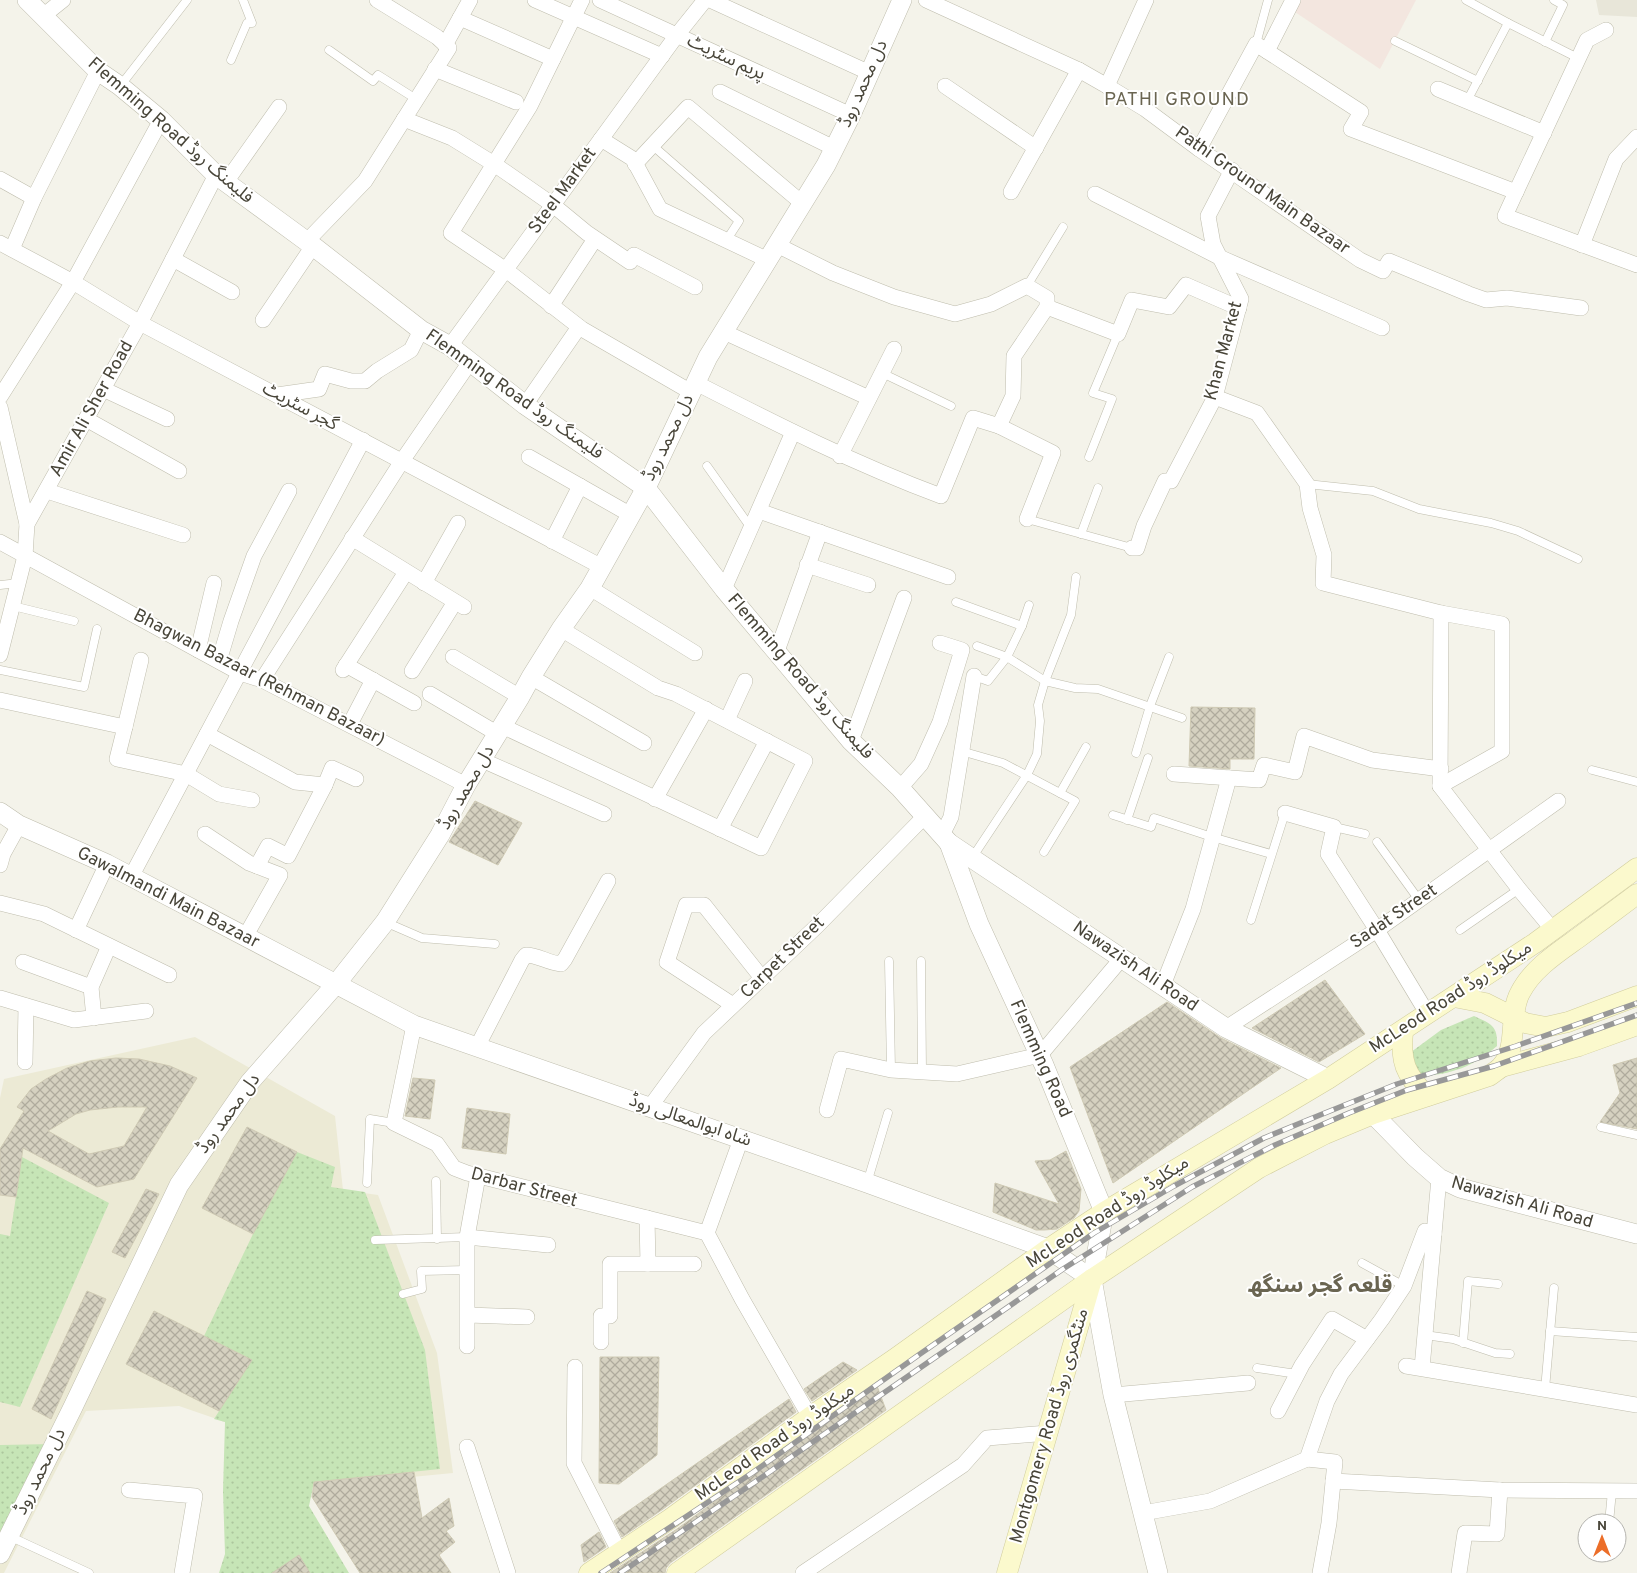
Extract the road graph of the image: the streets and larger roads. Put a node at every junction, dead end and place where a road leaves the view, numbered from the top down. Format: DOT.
graph roads {
  1 [pos="28,0"];
  2 [pos="63,0"];
  3 [pos="377,0"];
  4 [pos="470,0"];
  5 [pos="535,0"];
  6 [pos="582,0"];
  7 [pos="600,0"];
  8 [pos="705,0"];
  9 [pos="710,0"];
  10 [pos="902,0"];
  11 [pos="926,0"];
  12 [pos="1146,0"];
  13 [pos="1293,0"];
  14 [pos="43,16"];
  15 [pos="460,18"];
  16 [pos="573,18"];
  17 [pos="1606,30"];
  18 [pos="677,35"];
  19 [pos="445,45"];
  20 [pos="1261,48"];
  21 [pos="662,56"];
  22 [pos="553,59"];
  23 [pos="435,69"];
  24 [pos="1079,70"];
  25 [pos="98,71"];
  26 [pos="870,73"];
  27 [pos="945,86"];
  28 [pos="1107,86"];
  29 [pos="1438,89"];
  30 [pos="720,92"];
  31 [pos="516,102"];
  32 [pos="279,107"];
  33 [pos="851,115"];
  34 [pos="404,119"];
  35 [pos="161,120"];
  36 [pos="1544,133"];
  37 [pos="1637,137"];
  38 [pos="601,140"];
  39 [pos="834,148"];
  40 [pos="1036,148"];
  41 [pos="1199,149"];
  42 [pos="494,164"];
  43 [pos="635,164"];
  44 [pos="1232,170"];
  45 [pos="0,178"];
  46 [pos="221,179"];
  47 [pos="1011,192"];
  48 [pos="1516,192"];
  49 [pos="1095,194"];
  50 [pos="34,198"];
  51 [pos="802,203"];
  52 [pos="553,205"];
  53 [pos="595,238"];
  54 [pos="310,244"];
  55 [pos="1582,245"];
  56 [pos="6,246"];
  57 [pos="772,253"];
  58 [pos="1219,257"];
  59 [pos="173,259"];
  60 [pos="1637,265"];
  61 [pos="506,270"];
  62 [pos="73,282"];
  63 [pos="695,287"];
  64 [pos="232,292"];
  65 [pos="552,306"];
  66 [pos="1047,307"];
  67 [pos="1239,308"];
  68 [pos="1582,308"];
  69 [pos="263,320"];
  70 [pos="140,322"];
  71 [pos="579,327"];
  72 [pos="1382,328"];
  73 [pos="421,330"];
  74 [pos="724,332"];
  75 [pos="450,346"];
  76 [pos="894,349"];
  77 [pos="470,362"];
  78 [pos="694,388"];
  79 [pos="103,389"];
  80 [pos="277,395"];
  81 [pos="0,397"];
  82 [pos="1215,397"];
  83 [pos="869,398"];
  84 [pos="525,405"];
  85 [pos="0,408"];
  86 [pos="86,419"];
  87 [pos="167,419"];
  88 [pos="999,426"];
  89 [pos="793,432"];
  90 [pos="363,440"];
  91 [pos="840,456"];
  92 [pos="529,457"];
  93 [pos="402,461"];
  94 [pos="179,471"];
  95 [pos="580,486"];
  96 [pos="646,488"];
  97 [pos="289,490"];
  98 [pos="46,491"];
  99 [pos="759,510"];
  100 [pos="631,515"];
  101 [pos="1027,519"];
  102 [pos="458,523"];
  103 [pos="27,524"];
  104 [pos="820,532"];
  105 [pos="183,535"];
  106 [pos="352,538"];
  107 [pos="552,541"];
  108 [pos="0,542"];
  109 [pos="1132,548"];
  110 [pos="26,556"];
  111 [pos="808,565"];
  112 [pos="602,567"];
  113 [pos="406,572"];
  114 [pos="948,578"];
  115 [pos="214,583"];
  116 [pos="424,583"];
  117 [pos="868,585"];
  118 [pos="590,588"];
  119 [pos="724,589"];
  120 [pos="904,598"];
  121 [pos="1441,613"];
  122 [pos="561,629"];
  123 [pos="940,643"];
  124 [pos="198,650"];
  125 [pos="777,651"];
  126 [pos="695,653"];
  127 [pos="0,655"];
  128 [pos="453,657"];
  129 [pos="140,660"];
  130 [pos="219,662"];
  131 [pos="412,671"];
  132 [pos="240,673"];
  133 [pos="974,676"];
  134 [pos="531,677"];
  135 [pos="262,680"];
  136 [pos="373,680"];
  137 [pos="745,681"];
  138 [pos="430,694"];
  139 [pos="520,696"];
  140 [pos="0,700"];
  141 [pos="414,704"];
  142 [pos="706,709"];
  143 [pos="727,720"];
  144 [pos="350,724"];
  145 [pos="125,727"];
  146 [pos="500,730"];
  147 [pos="207,734"];
  148 [pos="767,741"];
  149 [pos="851,741"];
  150 [pos="644,743"];
  151 [pos="482,760"];
  152 [pos="1441,769"];
  153 [pos="186,774"];
  154 [pos="1174,774"];
  155 [pos="1229,778"];
  156 [pos="356,779"];
  157 [pos="325,785"];
  158 [pos="466,785"];
  159 [pos="1440,786"];
  160 [pos="900,788"];
  161 [pos="655,799"];
  162 [pos="252,800"];
  163 [pos="1558,801"];
  164 [pos="0,812"];
  165 [pos="1285,813"];
  166 [pos="604,814"];
  167 [pos="926,816"];
  168 [pos="20,825"];
  169 [pos="720,829"];
  170 [pos="205,834"];
  171 [pos="945,838"];
  172 [pos="1490,851"];
  173 [pos="106,864"];
  174 [pos="0,865"];
  175 [pos="257,866"];
  176 [pos="1637,868"];
  177 [pos="131,877"];
  178 [pos="608,881"];
  179 [pos="1637,894"];
  180 [pos="0,903"];
  181 [pos="76,930"];
  182 [pos="1377,930"];
  183 [pos="1554,930"];
  184 [pos="245,937"];
  185 [pos="108,946"];
  186 [pos="1122,958"];
  187 [pos="23,962"];
  188 [pos="169,975"];
  189 [pos="762,978"];
  190 [pos="336,984"];
  191 [pos="1163,985"];
  192 [pos="91,987"];
  193 [pos="1637,996"];
  194 [pos="1454,997"];
  195 [pos="0,998"];
  196 [pos="733,1005"];
  197 [pos="26,1006"];
  198 [pos="146,1011"];
  199 [pos="1427,1014"];
  200 [pos="1514,1017"];
  201 [pos="94,1018"];
  202 [pos="414,1025"];
  203 [pos="1637,1025"];
  204 [pos="1226,1028"];
  205 [pos="1403,1030"];
  206 [pos="477,1047"];
  207 [pos="1040,1055"];
  208 [pos="25,1062"];
  209 [pos="1501,1067"];
  210 [pos="1328,1079"];
  211 [pos="1427,1096"];
  212 [pos="650,1107"];
  213 [pos="827,1110"];
  214 [pos="1373,1114"];
  215 [pos="741,1139"];
  216 [pos="478,1176"];
  217 [pos="1439,1178"];
  218 [pos="1104,1212"];
  219 [pos="647,1218"];
  220 [pos="708,1233"];
  221 [pos="1434,1234"];
  222 [pos="1637,1234"];
  223 [pos="467,1237"];
  224 [pos="548,1245"];
  225 [pos="1048,1249"];
  226 [pos="648,1264"];
  227 [pos="694,1264"];
  228 [pos="1092,1279"];
  229 [pos="468,1315"];
  230 [pos="527,1317"];
  231 [pos="1367,1339"];
  232 [pos="601,1342"];
  233 [pos="467,1346"];
  234 [pos="1406,1366"];
  235 [pos="575,1367"];
  236 [pos="1422,1368"];
  237 [pos="1248,1383"];
  238 [pos="1113,1395"];
  239 [pos="1637,1405"];
  240 [pos="1278,1411"];
  241 [pos="810,1417"];
  242 [pos="1048,1433"];
  243 [pos="467,1447"];
  244 [pos="1307,1459"];
  245 [pos="1333,1481"];
  246 [pos="129,1490"];
  247 [pos="1500,1490"];
  248 [pos="1637,1491"];
  249 [pos="1142,1513"];
  250 [pos="620,1553"];
  251 [pos="0,1554"];
  252 [pos="182,1573"];
  253 [pos="508,1573"];
  254 [pos="589,1573"];
  255 [pos="677,1573"];
  256 [pos="803,1573"];
  257 [pos="1007,1573"];
  258 [pos="1158,1573"];
  259 [pos="1320,1573"];
  260 [pos="1459,1573"];
  1 -- 14 [label="street, Flemming Road فلیمنگ روڈ"];
  2 -- 14 [label="street"];
  3 -- 19 [label="street"];
  4 -- 15 [label="street"];
  5 -- 16 [label="street"];
  6 -- 16 [label="street"];
  7 -- 18 [label="street, پریم سٹریٹ"];
  8 -- 18 [label="street, Steel Market"];
  9 -- 26 [label="street"];
  10 -- 26 [label="street, دل محمد روڈ"];
  11 -- 24 [label="street, Pathi Ground Main Bazaar"];
  12 -- 28 [label="street"];
  13 -- 20 [label="street"];
  14 -- 25 [label="street, Flemming Road فلیمنگ روڈ"];
  15 -- 19 [label="street"];
  15 -- 22 [label="street"];
  16 -- 21 [label="street"];
  16 -- 22 [label="street"];
  17 -- 36 [label="street"];
  18 -- 21 [label="street, Steel Market"];
  18 -- 33 [label="street, پریم سٹریٹ"];
  19 -- 23 [label="street"];
  20 -- 41 [label="street"];
  20 -- 48 [label="street"];
  21 -- 38 [label="street, Steel Market"];
  22 -- 42 [label="street"];
  23 -- 31 [label="street"];
  23 -- 34 [label="street"];
  24 -- 28 [label="street, Pathi Ground Main Bazaar"];
  24 -- 40 [label="street"];
  25 -- 35 [label="street, Flemming Road فلیمنگ روڈ"];
  25 -- 50 [label="street"];
  26 -- 33 [label="street, دل محمد روڈ"];
  27 -- 40 [label="street"];
  28 -- 41 [label="street, Pathi Ground Main Bazaar"];
  29 -- 36 [label="street"];
  30 -- 39 [label="street"];
  32 -- 46 [label="street, Amir Ali Sher Road"];
  33 -- 39 [label="street, دل محمد روڈ"];
  34 -- 42 [label="street"];
  34 -- 54 [label="street"];
  35 -- 46 [label="street, Flemming Road فلیمنگ روڈ"];
  35 -- 62 [label="street"];
  36 -- 48 [label="street"];
  37 -- 55 [label="street"];
  38 -- 43 [label="street"];
  38 -- 52 [label="street, Steel Market"];
  39 -- 51 [label="street, دل محمد روڈ"];
  40 -- 47 [label="street"];
  41 -- 44 [label="street, Pathi Ground Main Bazaar"];
  42 -- 52 [label="street"];
  42 -- 61 [label="street"];
  43 -- 51 [label="street"];
  43 -- 57 [label="street"];
  44 -- 58 [label="street, Khan Market"];
  44 -- 68 [label="street, Pathi Ground Main Bazaar"];
  45 -- 50 [label="street"];
  46 -- 54 [label="street, Flemming Road فلیمنگ روڈ"];
  46 -- 59 [label="street, Amir Ali Sher Road"];
  48 -- 55 [label="street"];
  49 -- 58 [label="street"];
  50 -- 56 [label="street"];
  51 -- 57 [label="street, دل محمد روڈ"];
  52 -- 53 [label="street"];
  52 -- 61 [label="street, Steel Market"];
  53 -- 63 [label="street"];
  53 -- 65 [label="street"];
  54 -- 69 [label="street"];
  54 -- 73 [label="street, Flemming Road فلیمنگ روڈ"];
  55 -- 60 [label="street"];
  56 -- 62 [label="street, گجر سٹریٹ"];
  57 -- 66 [label="street"];
  57 -- 74 [label="street, دل محمد روڈ"];
  58 -- 67 [label="street, Khan Market"];
  58 -- 72 [label="street"];
  59 -- 64 [label="street"];
  59 -- 70 [label="street, Amir Ali Sher Road"];
  61 -- 65 [label="street"];
  61 -- 75 [label="street, Steel Market"];
  62 -- 70 [label="street, گجر سٹریٹ"];
  62 -- 81 [label="street"];
  65 -- 71 [label="street"];
  66 -- 67 [label="street"];
  66 -- 88 [label="street"];
  67 -- 82 [label="street, Khan Market"];
  70 -- 79 [label="street, Amir Ali Sher Road"];
  70 -- 80 [label="street, گجر سٹریٹ"];
  71 -- 78 [label="street"];
  71 -- 84 [label="street"];
  73 -- 75 [label="street, Flemming Road فلیمنگ روڈ"];
  73 -- 80 [label="street"];
  74 -- 78 [label="street, دل محمد روڈ"];
  74 -- 83 [label="street"];
  75 -- 77 [label="street, Flemming Road فلیمنگ روڈ"];
  76 -- 83 [label="street"];
  77 -- 84 [label="street, Flemming Road فلیمنگ روڈ"];
  77 -- 93 [label="street"];
  78 -- 89 [label="street"];
  78 -- 96 [label="street, دل محمد روڈ"];
  79 -- 86 [label="street, Amir Ali Sher Road"];
  79 -- 87 [label="street"];
  80 -- 90 [label="street, گجر سٹریٹ"];
  82 -- 109 [label="street, Khan Market"];
  82 -- 121 [label="street"];
  83 -- 91 [label="street"];
  84 -- 96 [label="street, Flemming Road فلیمنگ روڈ"];
  85 -- 103 [label="street"];
  86 -- 94 [label="street"];
  86 -- 98 [label="street, Amir Ali Sher Road"];
  88 -- 91 [label="street"];
  88 -- 101 [label="street"];
  89 -- 91 [label="street"];
  89 -- 99 [label="street"];
  90 -- 93 [label="street, گجر سٹریٹ"];
  90 -- 132 [label="street"];
  92 -- 95 [label="street"];
  93 -- 106 [label="street"];
  93 -- 107 [label="street, گجر سٹریٹ"];
  95 -- 100 [label="street"];
  95 -- 107 [label="street"];
  96 -- 100 [label="street, دل محمد روڈ"];
  96 -- 119 [label="street, Flemming Road فلیمنگ روڈ"];
  97 -- 130 [label="street"];
  98 -- 103 [label="street, Amir Ali Sher Road"];
  98 -- 105 [label="street"];
  99 -- 104 [label="street"];
  99 -- 119 [label="street"];
  100 -- 112 [label="street, دل محمد روڈ"];
  102 -- 116 [label="street"];
  103 -- 110 [label="street, Amir Ali Sher Road"];
  104 -- 111 [label="street"];
  104 -- 114 [label="street"];
  106 -- 113 [label="street"];
  106 -- 135 [label="street"];
  107 -- 112 [label="street, گجر سٹریٹ"];
  108 -- 110 [label="street, Bhagwan Bazaar (Rehman Bazaar)"];
  110 -- 124 [label="street, Bhagwan Bazaar (Rehman Bazaar)"];
  110 -- 127 [label="street, Amir Ali Sher Road"];
  111 -- 117 [label="street"];
  111 -- 125 [label="street"];
  112 -- 118 [label="street, دل محمد روڈ"];
  113 -- 116 [label="street"];
  113 -- 136 [label="street"];
  115 -- 124 [label="street"];
  116 -- 131 [label="street"];
  118 -- 122 [label="street, دل محمد روڈ"];
  118 -- 126 [label="street"];
  119 -- 125 [label="street, Flemming Road فلیمنگ روڈ"];
  120 -- 149 [label="street"];
  121 -- 152 [label="street"];
  121 -- 159 [label="street"];
  122 -- 134 [label="street, دل محمد روڈ"];
  122 -- 142 [label="street"];
  123 -- 160 [label="street"];
  124 -- 130 [label="street, Bhagwan Bazaar (Rehman Bazaar)"];
  125 -- 149 [label="street, Flemming Road فلیمنگ روڈ"];
  128 -- 139 [label="street"];
  129 -- 145 [label="street"];
  130 -- 132 [label="street, Bhagwan Bazaar (Rehman Bazaar)"];
  132 -- 135 [label="street, Bhagwan Bazaar (Rehman Bazaar)"];
  132 -- 147 [label="street"];
  133 -- 171 [label="street"];
  134 -- 139 [label="street, دل محمد روڈ"];
  134 -- 150 [label="street"];
  135 -- 144 [label="street, Bhagwan Bazaar (Rehman Bazaar)"];
  136 -- 141 [label="street"];
  136 -- 144 [label="street"];
  137 -- 143 [label="street"];
  138 -- 146 [label="street"];
  139 -- 146 [label="street, دل محمد روڈ"];
  140 -- 145 [label="street"];
  142 -- 143 [label="street"];
  142 -- 161 [label="street"];
  143 -- 148 [label="street"];
  144 -- 158 [label="street, Bhagwan Bazaar (Rehman Bazaar)"];
  145 -- 153 [label="street"];
  146 -- 151 [label="street, دل محمد روڈ"];
  146 -- 161 [label="street"];
  147 -- 153 [label="street"];
  147 -- 157 [label="street"];
  148 -- 169 [label="street"];
  148 -- 169 [label="street"];
  149 -- 160 [label="street, Flemming Road فلیمنگ روڈ"];
  151 -- 158 [label="street, دل محمد روڈ"];
  151 -- 166 [label="street"];
  152 -- 155 [label="street"];
  152 -- 159 [label="street"];
  153 -- 162 [label="street"];
  153 -- 177 [label="street"];
  154 -- 155 [label="street"];
  155 -- 191 [label="street"];
  156 -- 157 [label="street"];
  157 -- 175 [label="street"];
  158 -- 190 [label="street, دل محمد روڈ"];
  159 -- 172 [label="street"];
  160 -- 167 [label="street, Flemming Road فلیمنگ روڈ"];
  161 -- 169 [label="street"];
  163 -- 172 [label="street, Sadat Street"];
  164 -- 168 [label="street, Gawalmandi Main Bazaar"];
  165 -- 182 [label="street"];
  167 -- 171 [label="street, Flemming Road فلیمنگ روڈ"];
  167 -- 189 [label="street, Carpet Street"];
  168 -- 173 [label="street, Gawalmandi Main Bazaar"];
  168 -- 174 [label="street"];
  170 -- 175 [label="street"];
  171 -- 186 [label="street, Nawazish Ali Road"];
  171 -- 207 [label="street, Flemming Road"];
  172 -- 182 [label="street, Sadat Street"];
  172 -- 183 [label="street"];
  173 -- 177 [label="street, Gawalmandi Main Bazaar"];
  173 -- 181 [label="street"];
  175 -- 184 [label="street"];
  176 -- 183 [label="main road, McLeod Road میکلوڈ روڈ"];
  177 -- 184 [label="street, Gawalmandi Main Bazaar"];
  178 -- 206 [label="street"];
  179 -- 200 [label="main road, McLeod Road میکلوڈ روڈ"];
  180 -- 181 [label="street"];
  181 -- 185 [label="street"];
  182 -- 199 [label="street"];
  182 -- 204 [label="street, Sadat Street"];
  183 -- 194 [label="main road, McLeod Road میکلوڈ روڈ"];
  184 -- 190 [label="street, Gawalmandi Main Bazaar"];
  185 -- 188 [label="street"];
  185 -- 192 [label="street"];
  186 -- 191 [label="street, Nawazish Ali Road"];
  186 -- 207 [label="street"];
  187 -- 192 [label="street"];
  189 -- 196 [label="street, Carpet Street"];
  189 -- 196 [label="street"];
  190 -- 202 [label="street, شاہ ابوالمعالی روڈ"];
  190 -- 251 [label="street, دل محمد روڈ"];
  191 -- 204 [label="street, Nawazish Ali Road"];
  192 -- 201 [label="street"];
  193 -- 200 [label="main road"];
  194 -- 199 [label="main road, McLeod Road میکلوڈ روڈ"];
  194 -- 200 [label="main road"];
  195 -- 197 [label="street"];
  196 -- 212 [label="street, Carpet Street"];
  197 -- 201 [label="street"];
  197 -- 208 [label="street"];
  198 -- 201 [label="street"];
  199 -- 205 [label="main road, McLeod Road میکلوڈ روڈ"];
  200 -- 209 [label="main road, McLeod Road میکلوڈ روڈ"];
  202 -- 206 [label="street, شاہ ابوالمعالی روڈ"];
  202 -- 216 [label="street, Darbar Street"];
  203 -- 209 [label="main road"];
  204 -- 210 [label="street, Nawazish Ali Road"];
  205 -- 210 [label="main road, McLeod Road میکلوڈ روڈ"];
  205 -- 211 [label="main road"];
  206 -- 212 [label="street, شاہ ابوالمعالی روڈ"];
  207 -- 213 [label="street"];
  207 -- 218 [label="street, Flemming Road"];
  209 -- 211 [label="main road"];
  210 -- 218 [label="main road, McLeod Road میکلوڈ روڈ"];
  211 -- 214 [label="main road"];
  212 -- 215 [label="street, شاہ ابوالمعالی روڈ"];
  214 -- 217 [label="street, Nawazish Ali Road"];
  214 -- 228 [label="main road"];
  215 -- 220 [label="street"];
  215 -- 225 [label="street, شاہ ابوالمعالی روڈ"];
  216 -- 219 [label="street, Darbar Street"];
  216 -- 223 [label="street"];
  217 -- 221 [label="street"];
  217 -- 222 [label="street, Nawazish Ali Road"];
  218 -- 225 [label="main road, McLeod Road میکلوڈ روڈ"];
  218 -- 228 [label="street"];
  219 -- 220 [label="street, Darbar Street"];
  219 -- 226 [label="street"];
  220 -- 241 [label="street"];
  221 -- 231 [label="street"];
  221 -- 236 [label="street"];
  223 -- 224 [label="street"];
  223 -- 229 [label="street"];
  225 -- 228 [label="street, شاہ ابوالمعالی روڈ"];
  225 -- 241 [label="main road, McLeod Road میکلوڈ روڈ"];
  226 -- 227 [label="street"];
  226 -- 232 [label="street"];
  228 -- 238 [label="street"];
  228 -- 242 [label="main road, Montgomery Road منٹگمری روڈ"];
  228 -- 255 [label="main road"];
  229 -- 230 [label="street"];
  229 -- 233 [label="street"];
  231 -- 240 [label="street"];
  231 -- 244 [label="street"];
  234 -- 236 [label="street"];
  235 -- 250 [label="street"];
  236 -- 239 [label="street"];
  237 -- 238 [label="street"];
  238 -- 249 [label="street"];
  241 -- 250 [label="main road, McLeod Road میکلوڈ روڈ"];
  242 -- 256 [label="street"];
  242 -- 257 [label="main road, Montgomery Road منٹگمری روڈ"];
  243 -- 253 [label="street"];
  244 -- 245 [label="street"];
  244 -- 249 [label="street"];
  245 -- 247 [label="street"];
  245 -- 259 [label="street"];
  246 -- 252 [label="street"];
  247 -- 248 [label="street"];
  247 -- 260 [label="street"];
  249 -- 258 [label="street"];
  250 -- 254 [label="main road, McLeod Road میکلوڈ روڈ"];
}
